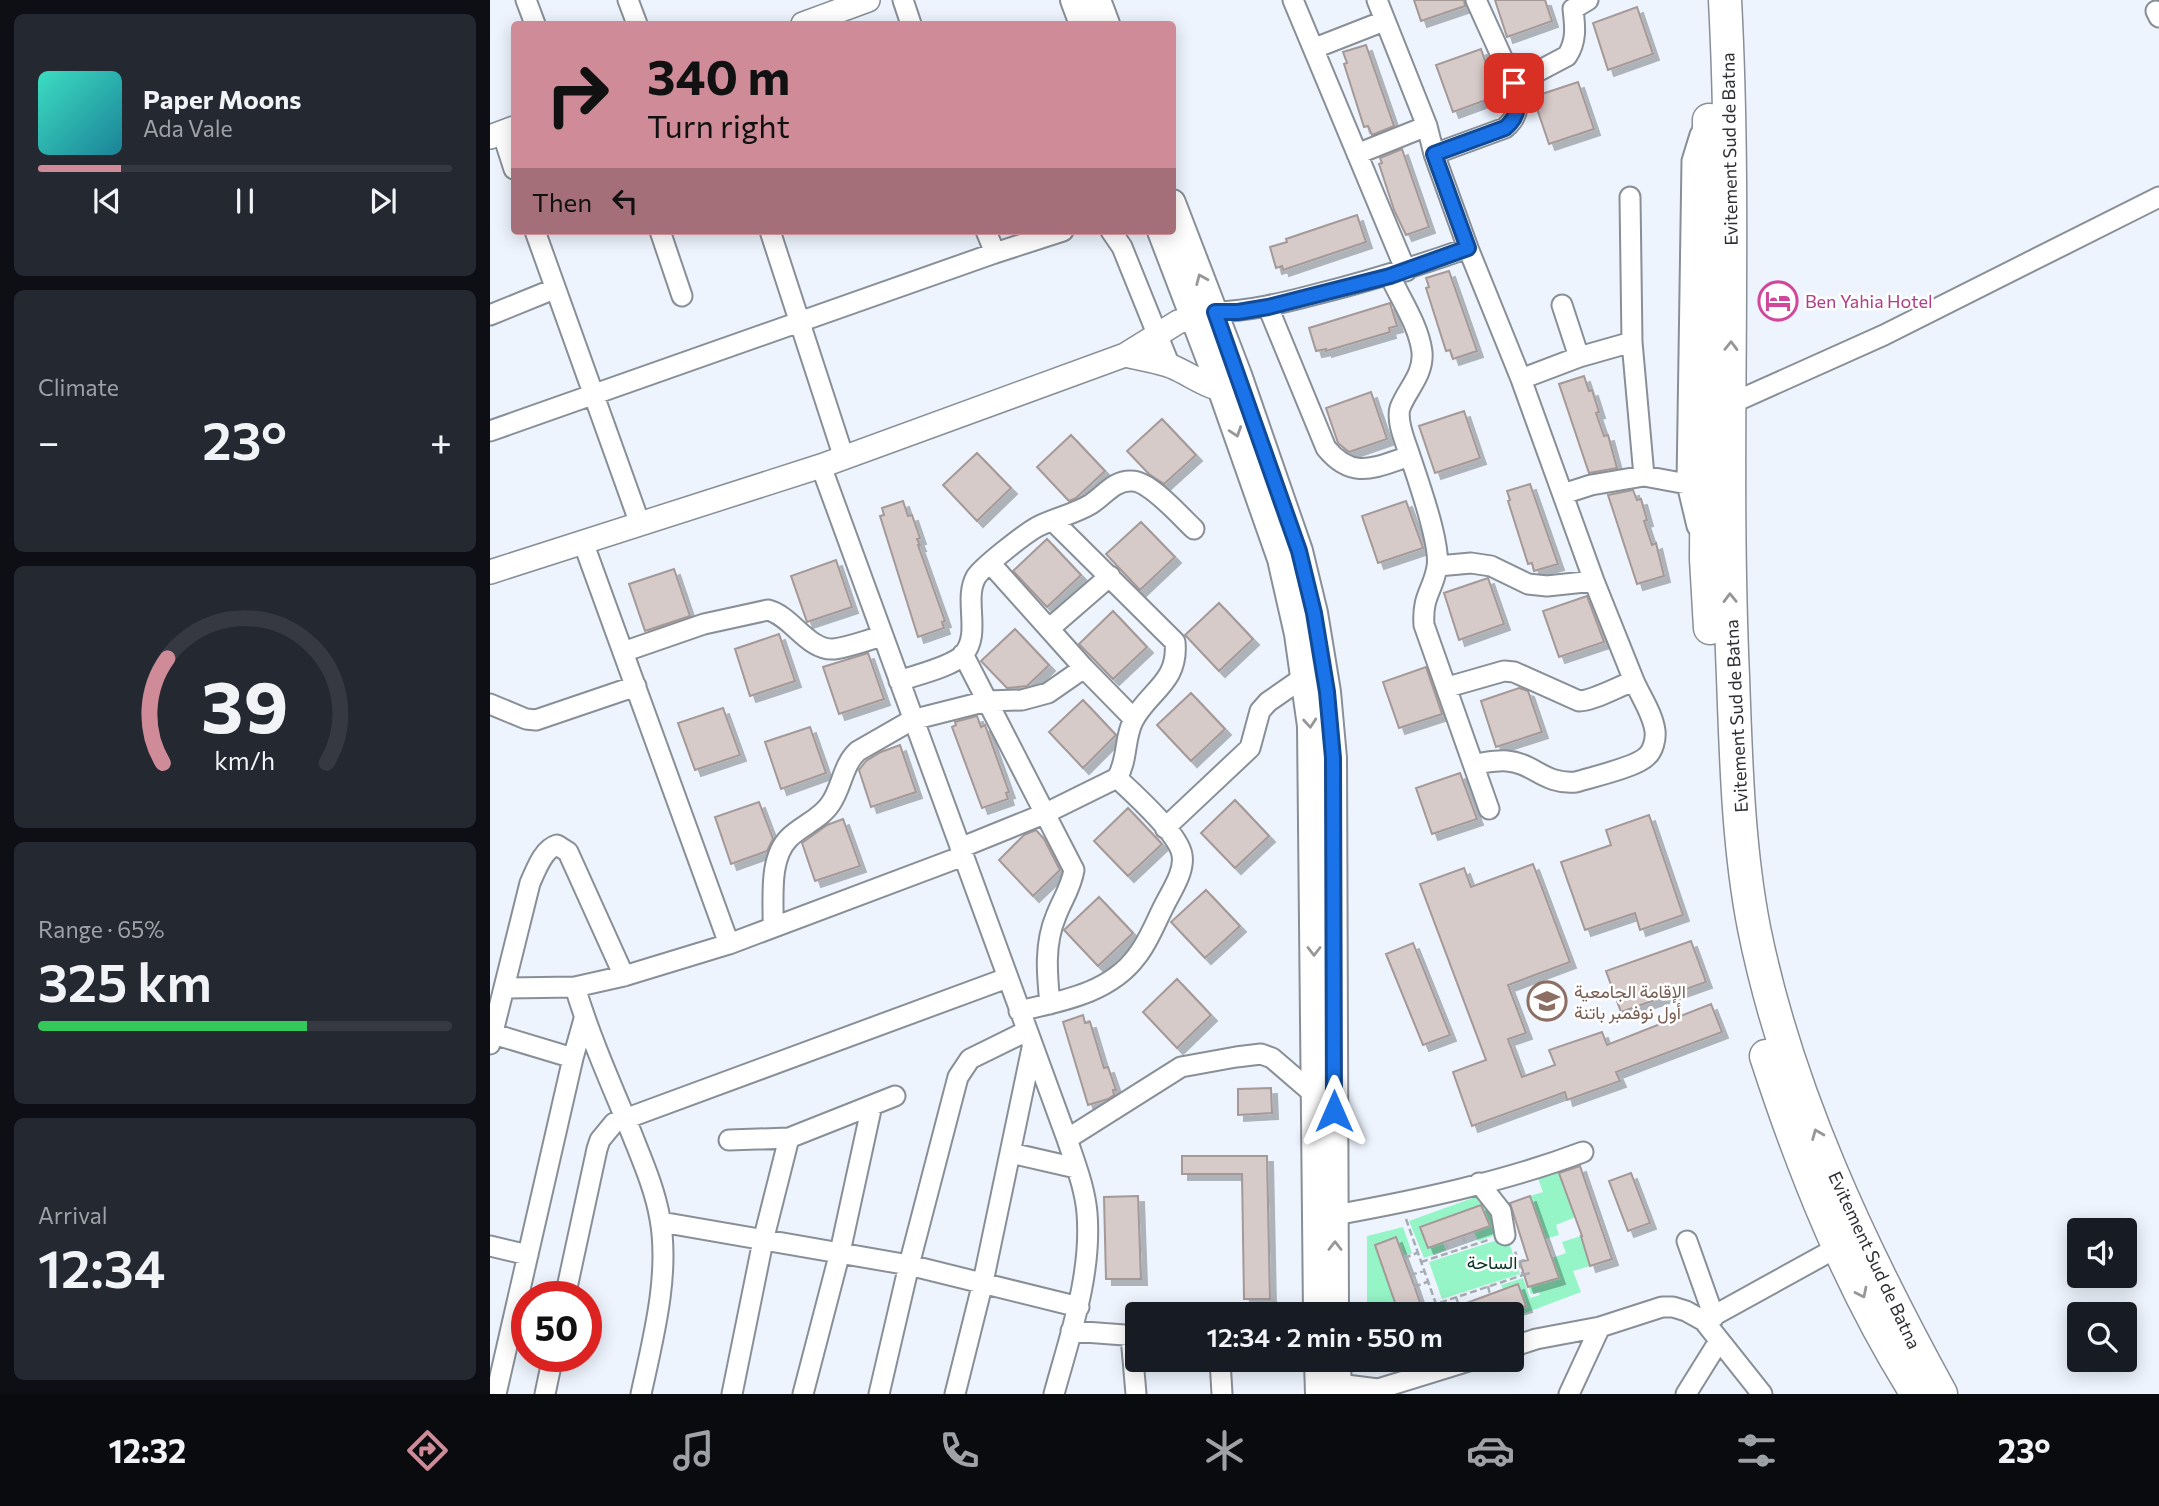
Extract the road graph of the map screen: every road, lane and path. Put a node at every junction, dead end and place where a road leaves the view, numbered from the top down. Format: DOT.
graph roads {
  1 [pos="526,0"];
  2 [pos="628,0"];
  3 [pos="868,0"];
  4 [pos="903,0"];
  5 [pos="1074,0"];
  6 [pos="1097,0"];
  7 [pos="1293,0"];
  8 [pos="1377,0"];
  9 [pos="1476,0"];
  10 [pos="1704,0"];
  11 [pos="1725,0"];
  12 [pos="1576,3"];
  13 [pos="534,21"];
  14 [pos="635,21"];
  15 [pos="811,21"];
  16 [pos="910,21"];
  17 [pos="1082,21"];
  18 [pos="1105,21"];
  19 [pos="1384,21"];
  20 [pos="1315,48"];
  21 [pos="1514,83"];
  22 [pos="1709,114"];
  23 [pos="1427,126"];
  24 [pos="502,133"];
  25 [pos="1357,154"];
  26 [pos="1434,154"];
  27 [pos="511,160"];
  28 [pos="1630,197"];
  29 [pos="2159,197"];
  30 [pos="1176,217"];
  31 [pos="536,235"];
  32 [pos="661,235"];
  33 [pos="771,235"];
  34 [pos="988,235"];
  35 [pos="1051,235"];
  36 [pos="1114,235"];
  37 [pos="1163,235"];
  38 [pos="1468,248"];
  39 [pos="995,253"];
  40 [pos="1398,273"];
  41 [pos="554,289"];
  42 [pos="682,296"];
  43 [pos="1562,305"];
  44 [pos="1268,307"];
  45 [pos="1204,314"];
  46 [pos="490,315"];
  47 [pos="801,321"];
  48 [pos="1159,334"];
  49 [pos="1632,342"];
  50 [pos="1125,355"];
  51 [pos="1579,357"];
  52 [pos="1170,366"];
  53 [pos="1521,379"];
  54 [pos="1233,390"];
  55 [pos="594,393"];
  56 [pos="1730,404"];
  57 [pos="490,431"];
  58 [pos="1410,456"];
  59 [pos="844,458"];
  60 [pos="821,466"];
  61 [pos="1644,476"];
  62 [pos="1687,484"];
  63 [pos="1563,495"];
  64 [pos="1053,521"];
  65 [pos="639,524"];
  66 [pos="1194,529"];
  67 [pos="583,542"];
  68 [pos="1706,559"];
  69 [pos="990,564"];
  70 [pos="1438,566"];
  71 [pos="490,572"];
  72 [pos="1110,576"];
  73 [pos="1594,581"];
  74 [pos="1050,628"];
  75 [pos="883,636"];
  76 [pos="623,652"];
  77 [pos="963,654"];
  78 [pos="1084,668"];
  79 [pos="1304,677"];
  80 [pos="899,681"];
  81 [pos="1634,681"];
  82 [pos="636,686"];
  83 [pos="1448,687"];
  84 [pos="986,701"];
  85 [pos="490,704"];
  86 [pos="1134,719"];
  87 [pos="912,720"];
  88 [pos="1473,764"];
  89 [pos="1117,778"];
  90 [pos="1489,809"];
  91 [pos="1044,814"];
  92 [pos="1165,828"];
  93 [pos="961,852"];
  94 [pos="773,927"];
  95 [pos="729,944"];
  96 [pos="624,976"];
  97 [pos="1007,978"];
  98 [pos="575,987"];
  99 [pos="505,988"];
  100 [pos="1050,1004"];
  101 [pos="1019,1011"];
  102 [pos="584,1019"];
  103 [pos="491,1037"];
  104 [pos="1030,1039"];
  105 [pos="573,1058"];
  106 [pos="1315,1095"];
  107 [pos="895,1096"];
  108 [pos="872,1105"];
  109 [pos="625,1118"];
  110 [pos="789,1138"];
  111 [pos="1067,1139"];
  112 [pos="729,1140"];
  113 [pos="1583,1152"];
  114 [pos="1011,1153"];
  115 [pos="1076,1168"];
  116 [pos="1479,1182"];
  117 [pos="1401,1203"];
  118 [pos="1335,1215"];
  119 [pos="661,1222"];
  120 [pos="1505,1235"];
  121 [pos="1463,1236"];
  122 [pos="764,1241"];
  123 [pos="1687,1241"];
  124 [pos="1445,1242"];
  125 [pos="490,1246"];
  126 [pos="1840,1246"];
  127 [pos="1467,1247"];
  128 [pos="840,1252"];
  129 [pos="1418,1253"];
  130 [pos="1449,1253"];
  131 [pos="528,1255"];
  132 [pos="1404,1258"];
  133 [pos="1528,1259"];
  134 [pos="1421,1262"];
  135 [pos="1518,1262"];
  136 [pos="909,1265"];
  137 [pos="1424,1271"];
  138 [pos="1532,1272"];
  139 [pos="1410,1275"];
  140 [pos="1523,1275"];
  141 [pos="569,1281"];
  142 [pos="983,1282"];
  143 [pos="1428,1282"];
  144 [pos="1488,1286"];
  145 [pos="1414,1287"];
  146 [pos="1490,1296"];
  147 [pos="1456,1297"];
  148 [pos="1317,1302"];
  149 [pos="1335,1302"];
  150 [pos="1435,1302"];
  151 [pos="1443,1302"];
  152 [pos="1458,1302"];
  153 [pos="1079,1307"];
  154 [pos="1709,1319"];
  155 [pos="1600,1326"];
  156 [pos="1071,1331"];
  157 [pos="1125,1335"];
  158 [pos="1719,1341"];
  159 [pos="1524,1343"];
  160 [pos="550,1372"];
  161 [pos="1135,1372"];
  162 [pos="1221,1372"];
  163 [pos="1434,1372"];
  164 [pos="1333,1383"];
  165 [pos="1378,1390"];
  166 [pos="496,1394"];
  167 [pos="545,1394"];
  168 [pos="641,1394"];
  169 [pos="732,1394"];
  170 [pos="803,1394"];
  171 [pos="879,1394"];
  172 [pos="955,1394"];
  173 [pos="1054,1394"];
  174 [pos="1136,1394"];
  175 [pos="1222,1394"];
  176 [pos="1403,1394"];
  177 [pos="1569,1394"];
  178 [pos="1686,1394"];
  179 [pos="1762,1394"];
  180 [pos="1917,1394"];
  181 [pos="1941,1394"];
  1 -- 13 [label="street"];
  2 -- 14 [label="street"];
  3 -- 15 [label="street"];
  4 -- 16 [label="street"];
  5 -- 17 [label="main road"];
  6 -- 18 [label="main road"];
  7 -- 20 [label="street"];
  8 -- 19 [label="street"];
  9 -- 21 [label="street"];
  10 -- 22 [label="highway, Evitement Sud de Batna"];
  56 -- 11 [label="highway, Evitement Sud de Batna, one-way"];
  12 -- 21 [label="street"];
  19 -- 20 [label="street"];
  19 -- 23 [label="street"];
  20 -- 25 [label="street"];
  21 -- 26 [label="street"];
  22 -- 62 [label="street"];
  22 -- 68 [label="highway, Evitement Sud de Batna"];
  23 -- 25 [label="street"];
  23 -- 26 [label="street"];
  24 -- 27 [label="street"];
  25 -- 40 [label="street"];
  26 -- 38 [label="street"];
  28 -- 49 [label="street"];
  29 -- 56 [label="street"];
  45 -- 30 [label="main road, one-way"];
  31 -- 41 [label="street"];
  32 -- 42 [label="street"];
  33 -- 47 [label="street"];
  34 -- 39 [label="street"];
  35 -- 39 [label="street"];
  36 -- 48 [label="street"];
  37 -- 45 [label="main road"];
  38 -- 40 [label="street"];
  38 -- 53 [label="street"];
  39 -- 47 [label="street"];
  40 -- 44 [label="street"];
  40 -- 58 [label="street"];
  41 -- 46 [label="street"];
  41 -- 55 [label="street"];
  43 -- 51 [label="street"];
  44 -- 45 [label="street"];
  44 -- 58 [label="street"];
  45 -- 48 [label="street"];
  45 -- 54 [label="main road"];
  47 -- 55 [label="street"];
  47 -- 59 [label="street"];
  48 -- 50 [label="street"];
  48 -- 52 [label="street"];
  49 -- 51 [label="street"];
  49 -- 61 [label="street"];
  50 -- 52 [label="street"];
  50 -- 59 [label="street"];
  51 -- 53 [label="street"];
  52 -- 54 [label="street"];
  53 -- 63 [label="street"];
  54 -- 79 [label="main road, one-way"];
  54 -- 118 [label="main road"];
  55 -- 57 [label="street"];
  55 -- 65 [label="street"];
  181 -- 56 [label="highway, Evitement Sud de Batna, one-way"];
  58 -- 70 [label="street"];
  59 -- 60 [label="street"];
  60 -- 65 [label="street"];
  60 -- 75 [label="street"];
  61 -- 62 [label="street"];
  61 -- 63 [label="street"];
  62 -- 68 [label="street"];
  63 -- 73 [label="street"];
  64 -- 66 [label="street"];
  64 -- 69 [label="street"];
  64 -- 72 [label="street"];
  65 -- 67 [label="street"];
  67 -- 71 [label="street"];
  67 -- 76 [label="street"];
  68 -- 126 [label="highway, Evitement Sud de Batna"];
  69 -- 74 [label="street"];
  69 -- 77 [label="street"];
  70 -- 73 [label="street"];
  70 -- 83 [label="street"];
  72 -- 74 [label="street"];
  72 -- 86 [label="street"];
  73 -- 81 [label="street"];
  74 -- 78 [label="street"];
  75 -- 76 [label="street"];
  75 -- 80 [label="street"];
  76 -- 82 [label="street"];
  77 -- 80 [label="street"];
  77 -- 84 [label="street"];
  78 -- 84 [label="street"];
  78 -- 86 [label="street"];
  79 -- 92 [label="street"];
  79 -- 106 [label="main road, one-way"];
  80 -- 87 [label="street"];
  81 -- 83 [label="street"];
  81 -- 88 [label="street"];
  82 -- 85 [label="street"];
  82 -- 95 [label="street"];
  83 -- 88 [label="street"];
  84 -- 87 [label="street"];
  84 -- 91 [label="street"];
  86 -- 89 [label="street"];
  87 -- 93 [label="street"];
  87 -- 94 [label="street"];
  88 -- 90 [label="street"];
  89 -- 91 [label="street"];
  89 -- 92 [label="street"];
  91 -- 93 [label="street"];
  91 -- 100 [label="street"];
  92 -- 100 [label="street"];
  93 -- 94 [label="street"];
  93 -- 97 [label="street"];
  94 -- 95 [label="street"];
  95 -- 96 [label="street"];
  96 -- 98 [label="street"];
  96 -- 99 [label="street"];
  97 -- 101 [label="street"];
  97 -- 109 [label="street"];
  98 -- 99 [label="street"];
  98 -- 102 [label="street"];
  99 -- 103 [label="street"];
  100 -- 101 [label="street"];
  101 -- 104 [label="street"];
  102 -- 105 [label="street"];
  102 -- 109 [label="street"];
  103 -- 105 [label="street"];
  104 -- 111 [label="street"];
  104 -- 114 [label="street"];
  104 -- 136 [label="street"];
  105 -- 131 [label="street"];
  106 -- 111 [label="street"];
  106 -- 148 [label="main road"];
  107 -- 108 [label="street"];
  108 -- 110 [label="street"];
  108 -- 128 [label="street"];
  109 -- 119 [label="street"];
  109 -- 141 [label="street"];
  110 -- 112 [label="street"];
  110 -- 122 [label="street"];
  111 -- 115 [label="street"];
  113 -- 116 [label="street"];
  114 -- 115 [label="street"];
  114 -- 142 [label="street"];
  115 -- 153 [label="street"];
  116 -- 117 [label="street"];
  116 -- 120 [label="street"];
  117 -- 118 [label="street"];
  117 -- 129 [label="path"];
  149 -- 118 [label="main road, one-way"];
  119 -- 122 [label="street"];
  119 -- 168 [label="street"];
  120 -- 127 [label="path"];
  120 -- 135 [label="path"];
  121 -- 127 [label="path"];
  122 -- 128 [label="street"];
  122 -- 169 [label="street"];
  123 -- 154 [label="street"];
  124 -- 130 [label="path"];
  125 -- 131 [label="street"];
  126 -- 154 [label="street"];
  126 -- 180 [label="highway, Evitement Sud de Batna, one-way"];
  127 -- 130 [label="path"];
  128 -- 136 [label="street"];
  128 -- 170 [label="street"];
  129 -- 132 [label="path"];
  129 -- 134 [label="path"];
  130 -- 134 [label="path"];
  131 -- 166 [label="street"];
  133 -- 135 [label="path"];
  134 -- 137 [label="path"];
  135 -- 140 [label="path"];
  136 -- 142 [label="street"];
  136 -- 171 [label="street"];
  137 -- 139 [label="path"];
  137 -- 143 [label="path"];
  138 -- 140 [label="path"];
  140 -- 144 [label="path"];
  142 -- 153 [label="street"];
  142 -- 172 [label="street"];
  143 -- 145 [label="path"];
  143 -- 150 [label="path"];
  144 -- 146 [label="path"];
  144 -- 147 [label="path"];
  147 -- 151 [label="path"];
  147 -- 152 [label="path"];
  153 -- 156 [label="street"];
  154 -- 155 [label="street"];
  154 -- 158 [label="street"];
  155 -- 159 [label="street"];
  155 -- 177 [label="street"];
  156 -- 157 [label="street"];
  156 -- 173 [label="street"];
  158 -- 178 [label="street"];
  158 -- 179 [label="street"];
  160 -- 167 [label="street"];
  161 -- 174 [label="street"];
  162 -- 175 [label="street"];
  163 -- 165 [label="street"];
  164 -- 165 [label="street"];
  165 -- 176 [label="street"];
}
